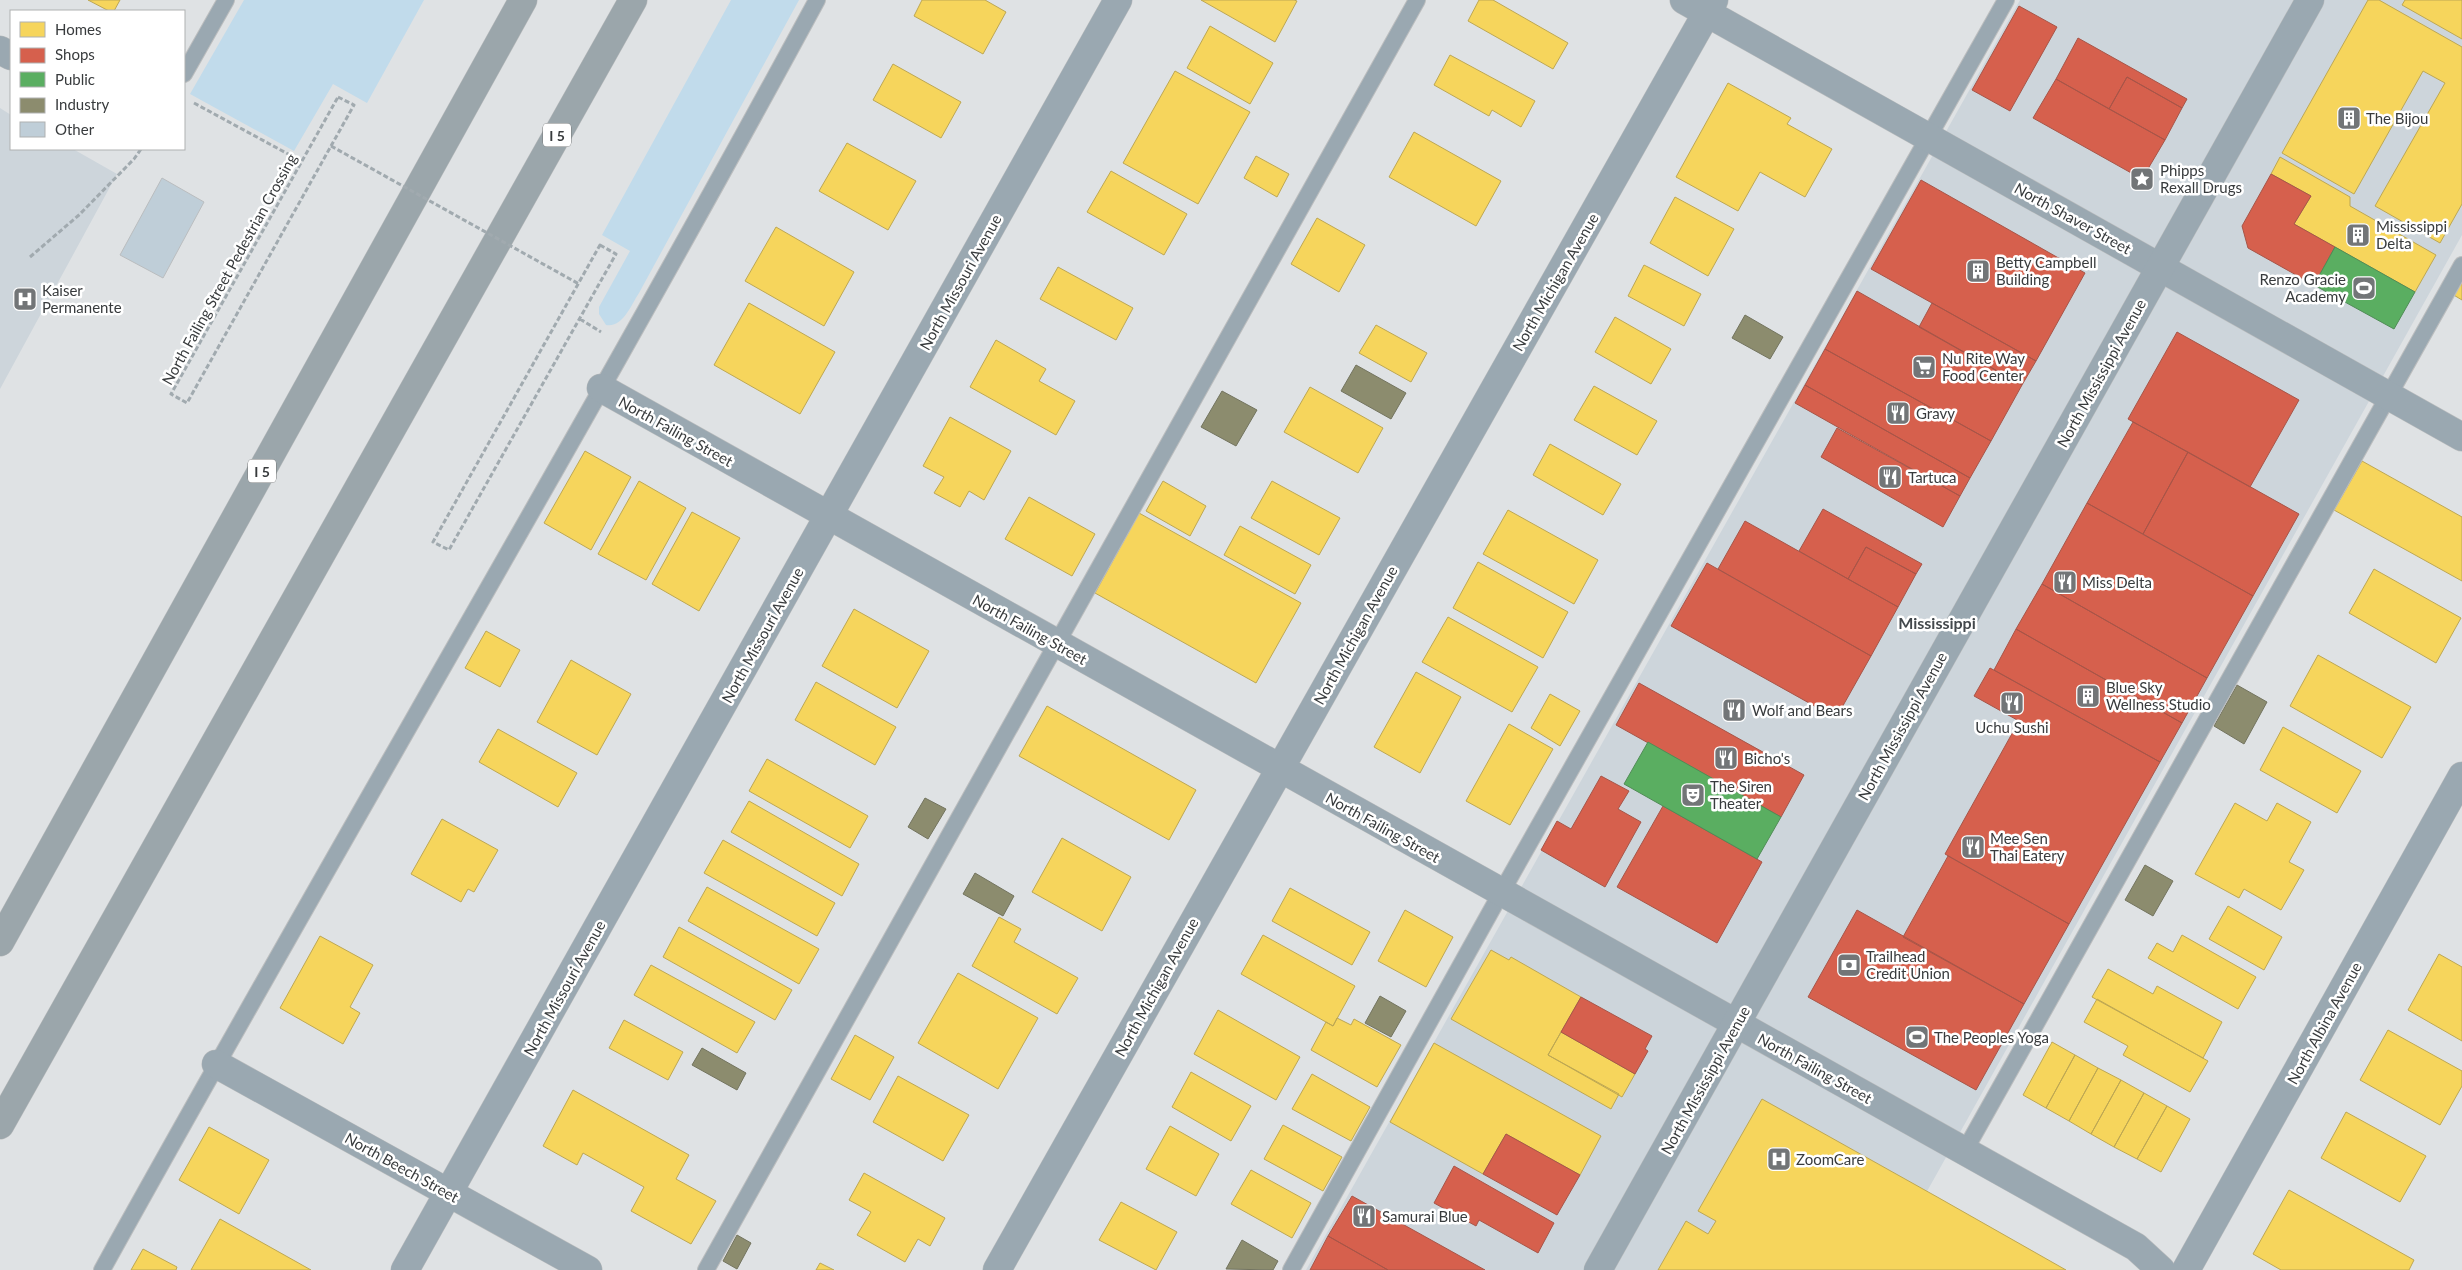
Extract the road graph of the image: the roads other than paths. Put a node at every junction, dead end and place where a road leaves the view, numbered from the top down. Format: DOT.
graph roads {
  1 [pos="226,0"];
  2 [pos="523,0"];
  3 [pos="633,0"];
  4 [pos="817,0"];
  5 [pos="1118,0"];
  6 [pos="1417,0"];
  7 [pos="2006,0"];
  8 [pos="2310,0"];
  9 [pos="1701,4"];
  10 [pos="185,72"];
  11 [pos="1929,138"];
  12 [pos="2462,265"];
  13 [pos="2160,267"];
  14 [pos="601,388"];
  15 [pos="2389,396"];
  16 [pos="2462,437"];
  17 [pos="829,516"];
  18 [pos="1057,644"];
  19 [pos="1280,768"];
  20 [pos="2462,776"];
  21 [pos="1501,893"];
  22 [pos="0,942"];
  23 [pos="1736,1024"];
  24 [pos="216,1064"];
  25 [pos="0,1125"];
  26 [pos="1964,1152"];
  27 [pos="449,1193"];
  28 [pos="102,1270"];
  29 [pos="406,1270"];
  30 [pos="588,1270"];
  31 [pos="706,1270"];
  32 [pos="997,1270"];
  33 [pos="1291,1270"];
  34 [pos="1598,1270"];
  35 [pos="2162,1270"];
  36 [pos="2186,1270"];
  1 -- 10 [label="lane"];
  2 -- 22 [label="highway, I 5"];
  3 -- 25 [label="highway, I 5"];
  4 -- 14 [label="lane"];
  5 -- 17 [label="street, North Missouri Avenue"];
  6 -- 18 [label="lane"];
  7 -- 11 [label="lane"];
  8 -- 13 [label="street, North Mississippi Avenue"];
  9 -- 11 [label="street, North Shaver Street"];
  9 -- 19 [label="street, North Michigan Avenue"];
  11 -- 13 [label="street, North Shaver Street"];
  11 -- 21 [label="lane"];
  12 -- 15 [label="lane"];
  13 -- 15 [label="street, North Shaver Street"];
  13 -- 23 [label="street, North Mississippi Avenue"];
  14 -- 17 [label="street, North Failing Street"];
  14 -- 24 [label="lane"];
  15 -- 16 [label="street, North Shaver Street"];
  15 -- 26 [label="lane"];
  17 -- 18 [label="street, North Failing Street"];
  17 -- 27 [label="street, North Missouri Avenue"];
  18 -- 19 [label="street, North Failing Street"];
  18 -- 31 [label="lane"];
  19 -- 21 [label="street, North Failing Street"];
  19 -- 32 [label="street, North Michigan Avenue"];
  20 -- 36 [label="street, North Albina Avenue"];
  21 -- 23 [label="street, North Failing Street"];
  21 -- 33 [label="lane"];
  23 -- 26 [label="street, North Failing Street"];
  23 -- 34 [label="street, North Mississippi Avenue"];
  24 -- 27 [label="street, North Beech Street"];
  24 -- 28 [label="lane"];
  26 -- 35 [label="street, North Failing Street"];
  27 -- 29 [label="street, North Missouri Avenue"];
  27 -- 30 [label="street, North Beech Street"];
}
